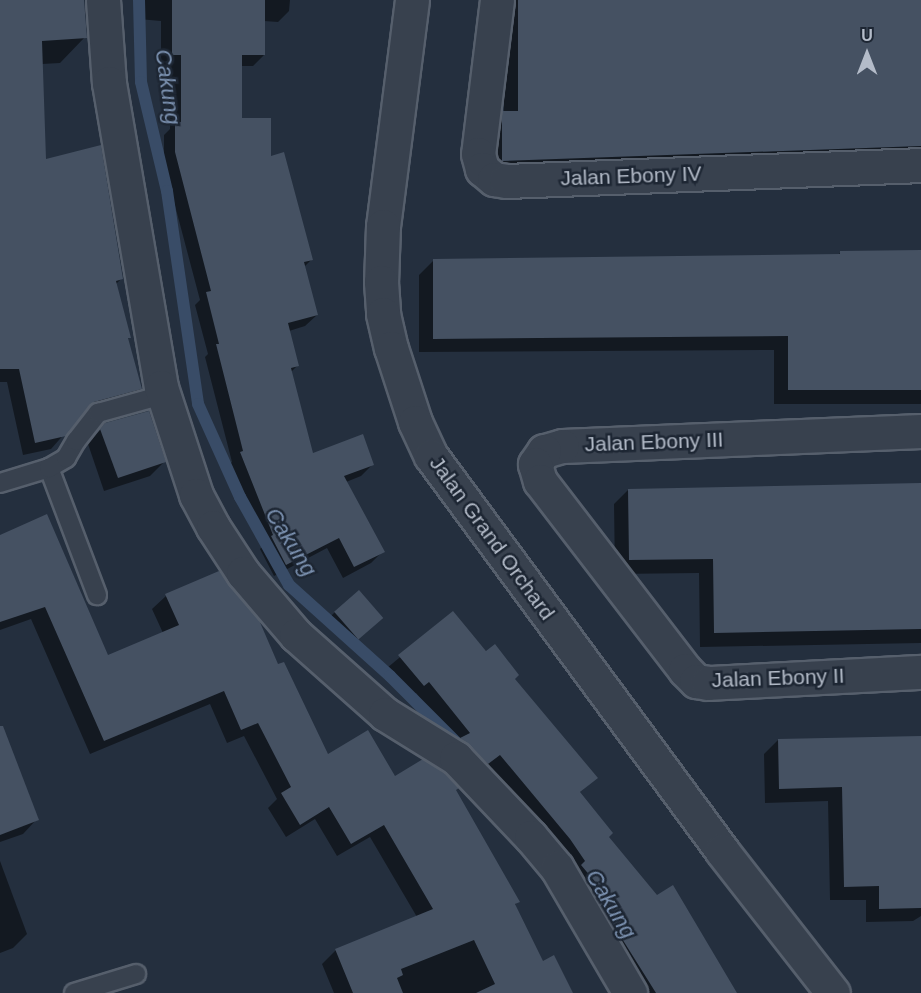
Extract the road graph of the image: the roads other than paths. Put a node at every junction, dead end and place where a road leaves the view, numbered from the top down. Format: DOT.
graph roads {
  1 [pos="103,0"];
  2 [pos="412,0"];
  3 [pos="497,0"];
  4 [pos="921,165"];
  5 [pos="163,395"];
  6 [pos="921,431"];
  7 [pos="49,468"];
  8 [pos="0,483"];
  9 [pos="614,577"];
  10 [pos="97,595"];
  11 [pos="921,672"];
  12 [pos="136,974"];
  13 [pos="618,989"];
  14 [pos="74,993"];
  15 [pos="833,993"];
  1 -- 5 [label="street"];
  2 -- 15 [label="street, Jalan Grand Orchard"];
  3 -- 4 [label="street, Jalan Ebony IV"];
  5 -- 7 [label="lane"];
  5 -- 13 [label="street"];
  6 -- 9 [label="street, Jalan Ebony III"];
  7 -- 8 [label="lane"];
  7 -- 10 [label="lane"];
  9 -- 11 [label="street, Jalan Ebony II"];
  12 -- 14 [label="lane"];
}
